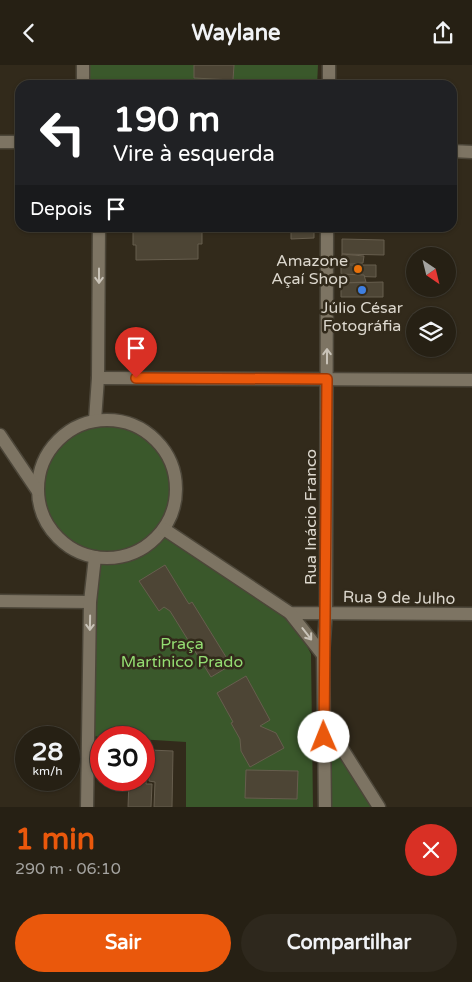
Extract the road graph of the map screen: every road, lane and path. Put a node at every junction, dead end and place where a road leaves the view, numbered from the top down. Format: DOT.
graph roads {
  1 [pos="83,65"];
  2 [pos="329,65"];
  3 [pos="83,80"];
  4 [pos="329,80"];
  5 [pos="0,142"];
  6 [pos="15,142"];
  7 [pos="457,151"];
  8 [pos="472,152"];
  9 [pos="99,232"];
  10 [pos="327,232"];
  11 [pos="98,378"];
  12 [pos="327,379"];
  13 [pos="472,380"];
  14 [pos="95,420"];
  15 [pos="0,435"];
  16 [pos="38,489"];
  17 [pos="164,529"];
  18 [pos="95,557"];
  19 [pos="0,601"];
  20 [pos="90,602"];
  21 [pos="326,612"];
  22 [pos="290,613"];
  23 [pos="472,614"];
  24 [pos="323,655"];
  25 [pos="324,720"];
  26 [pos="87,807"];
  27 [pos="325,807"];
  28 [pos="378,807"];
  1 -- 3 [label="street"];
  2 -- 4 [label="street"];
  5 -- 6 [label="street"];
  7 -- 8 [label="street"];
  9 -- 11 [label="street, one-way"];
  12 -- 10 [label="street, Rua Inácio Franco, one-way"];
  11 -- 12 [label="street"];
  11 -- 14 [label="street"];
  12 -- 13 [label="street"];
  12 -- 21 [label="street, Rua Inácio Franco"];
  14 -- 16 [label="street"];
  14 -- 17 [label="street"];
  15 -- 16 [label="street"];
  16 -- 18 [label="street"];
  17 -- 18 [label="street"];
  17 -- 22 [label="street"];
  18 -- 20 [label="street"];
  19 -- 20 [label="street"];
  20 -- 26 [label="street, one-way"];
  21 -- 22 [label="street, Rua 9 de Julho"];
  21 -- 23 [label="street, Rua 9 de Julho"];
  21 -- 24 [label="street, Rua Inácio Franco"];
  22 -- 24 [label="street, one-way"];
  24 -- 25 [label="street, Rua Inácio Franco"];
  25 -- 27 [label="street, Rua Inácio Franco"];
  25 -- 28 [label="street"];
}
